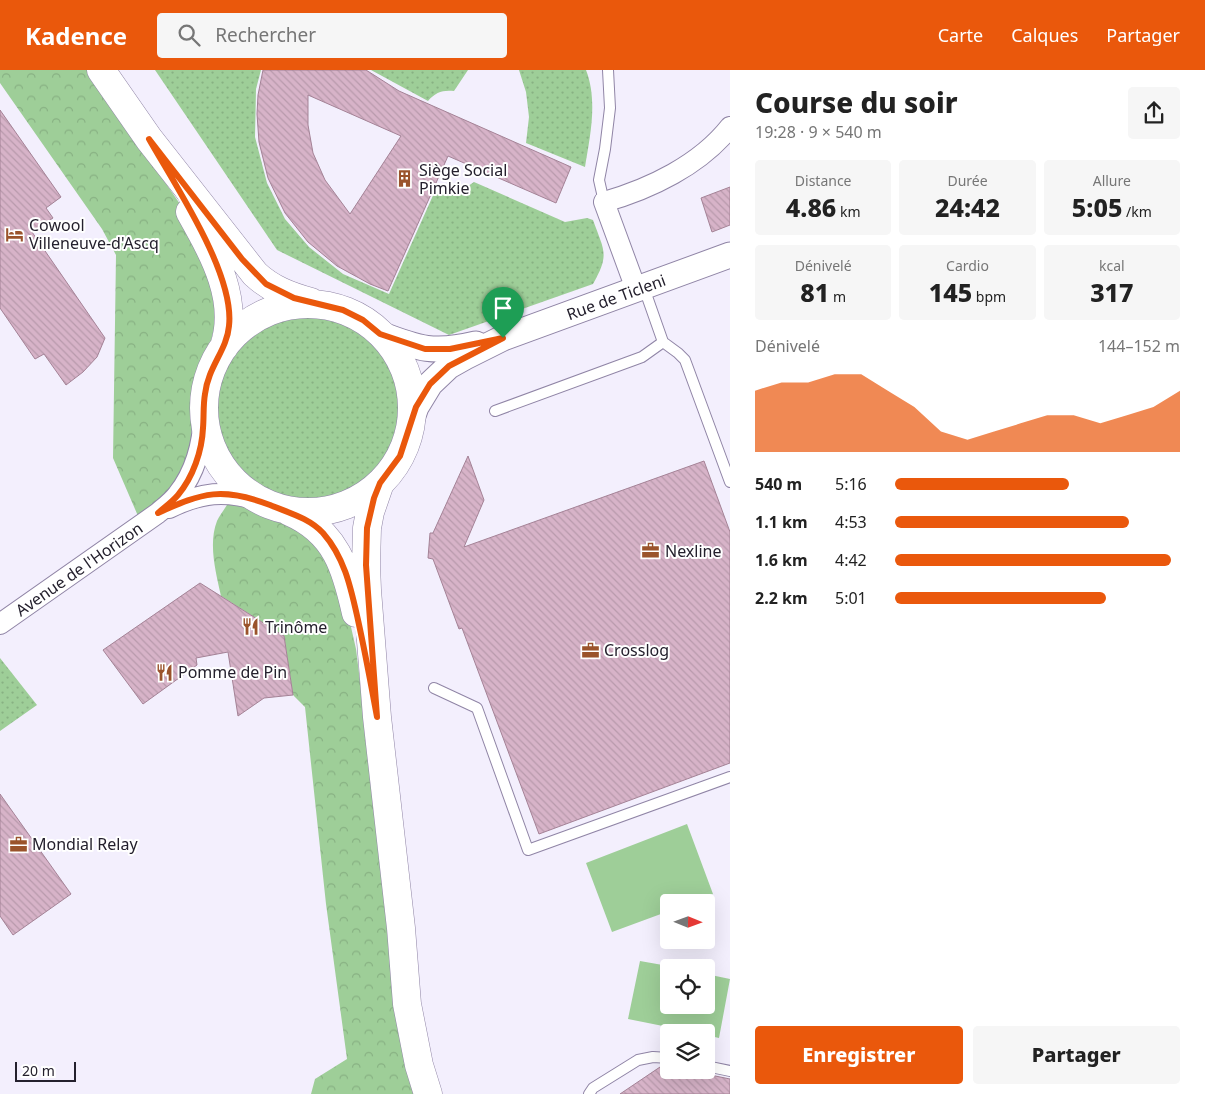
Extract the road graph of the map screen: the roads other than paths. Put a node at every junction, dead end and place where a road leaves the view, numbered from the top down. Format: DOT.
graph roads {
  1 [pos="101,70"];
  2 [pos="608,70"];
  3 [pos="730,127"];
  4 [pos="149,139"];
  5 [pos="604,202"];
  6 [pos="730,255"];
  7 [pos="640,288"];
  8 [pos="322,305"];
  9 [pos="380,334"];
  10 [pos="503,338"];
  11 [pos="663,342"];
  12 [pos="224,347"];
  13 [pos="495,411"];
  14 [pos="204,414"];
  15 [pos="410,424"];
  16 [pos="730,482"];
  17 [pos="380,483"];
  18 [pos="270,505"];
  19 [pos="158,513"];
  20 [pos="2,617"];
  21 [pos="434,688"];
  22 [pos="377,717"];
  23 [pos="730,777"];
  24 [pos="401,928"];
  25 [pos="660,1057"];
  26 [pos="715,1068"];
  27 [pos="730,1071"];
  28 [pos="428,1094"];
  29 [pos="445,1094"];
  30 [pos="589,1094"];
  1 -- 4 [label="main road"];
  2 -- 5 [label="lane"];
  3 -- 5 [label="street"];
  4 -- 8 [label="main road"];
  4 -- 12 [label="main road"];
  5 -- 7 [label="street"];
  6 -- 7 [label="street, Rue de Ticleni"];
  7 -- 10 [label="street, Rue de Ticleni"];
  7 -- 11 [label="lane"];
  8 -- 9 [label="main road"];
  8 -- 12 [label="main road"];
  9 -- 10 [label="street, Rue de Ticleni"];
  9 -- 15 [label="main road"];
  10 -- 15 [label="street, Rue de Ticleni"];
  11 -- 13 [label="lane"];
  11 -- 16 [label="lane"];
  12 -- 14 [label="main road"];
  14 -- 18 [label="main road"];
  14 -- 19 [label="street, Avenue de l'Horizon"];
  15 -- 17 [label="main road"];
  17 -- 18 [label="main road"];
  17 -- 22 [label="main road"];
  18 -- 19 [label="street, Avenue de l'Horizon"];
  18 -- 22 [label="main road"];
  19 -- 20 [label="street, Avenue de l'Horizon"];
  21 -- 23 [label="lane"];
  22 -- 24 [label="main road"];
  24 -- 28 [label="main road"];
  24 -- 29 [label="main road"];
  25 -- 30 [label="lane"];
  26 -- 27 [label="lane"];
}
